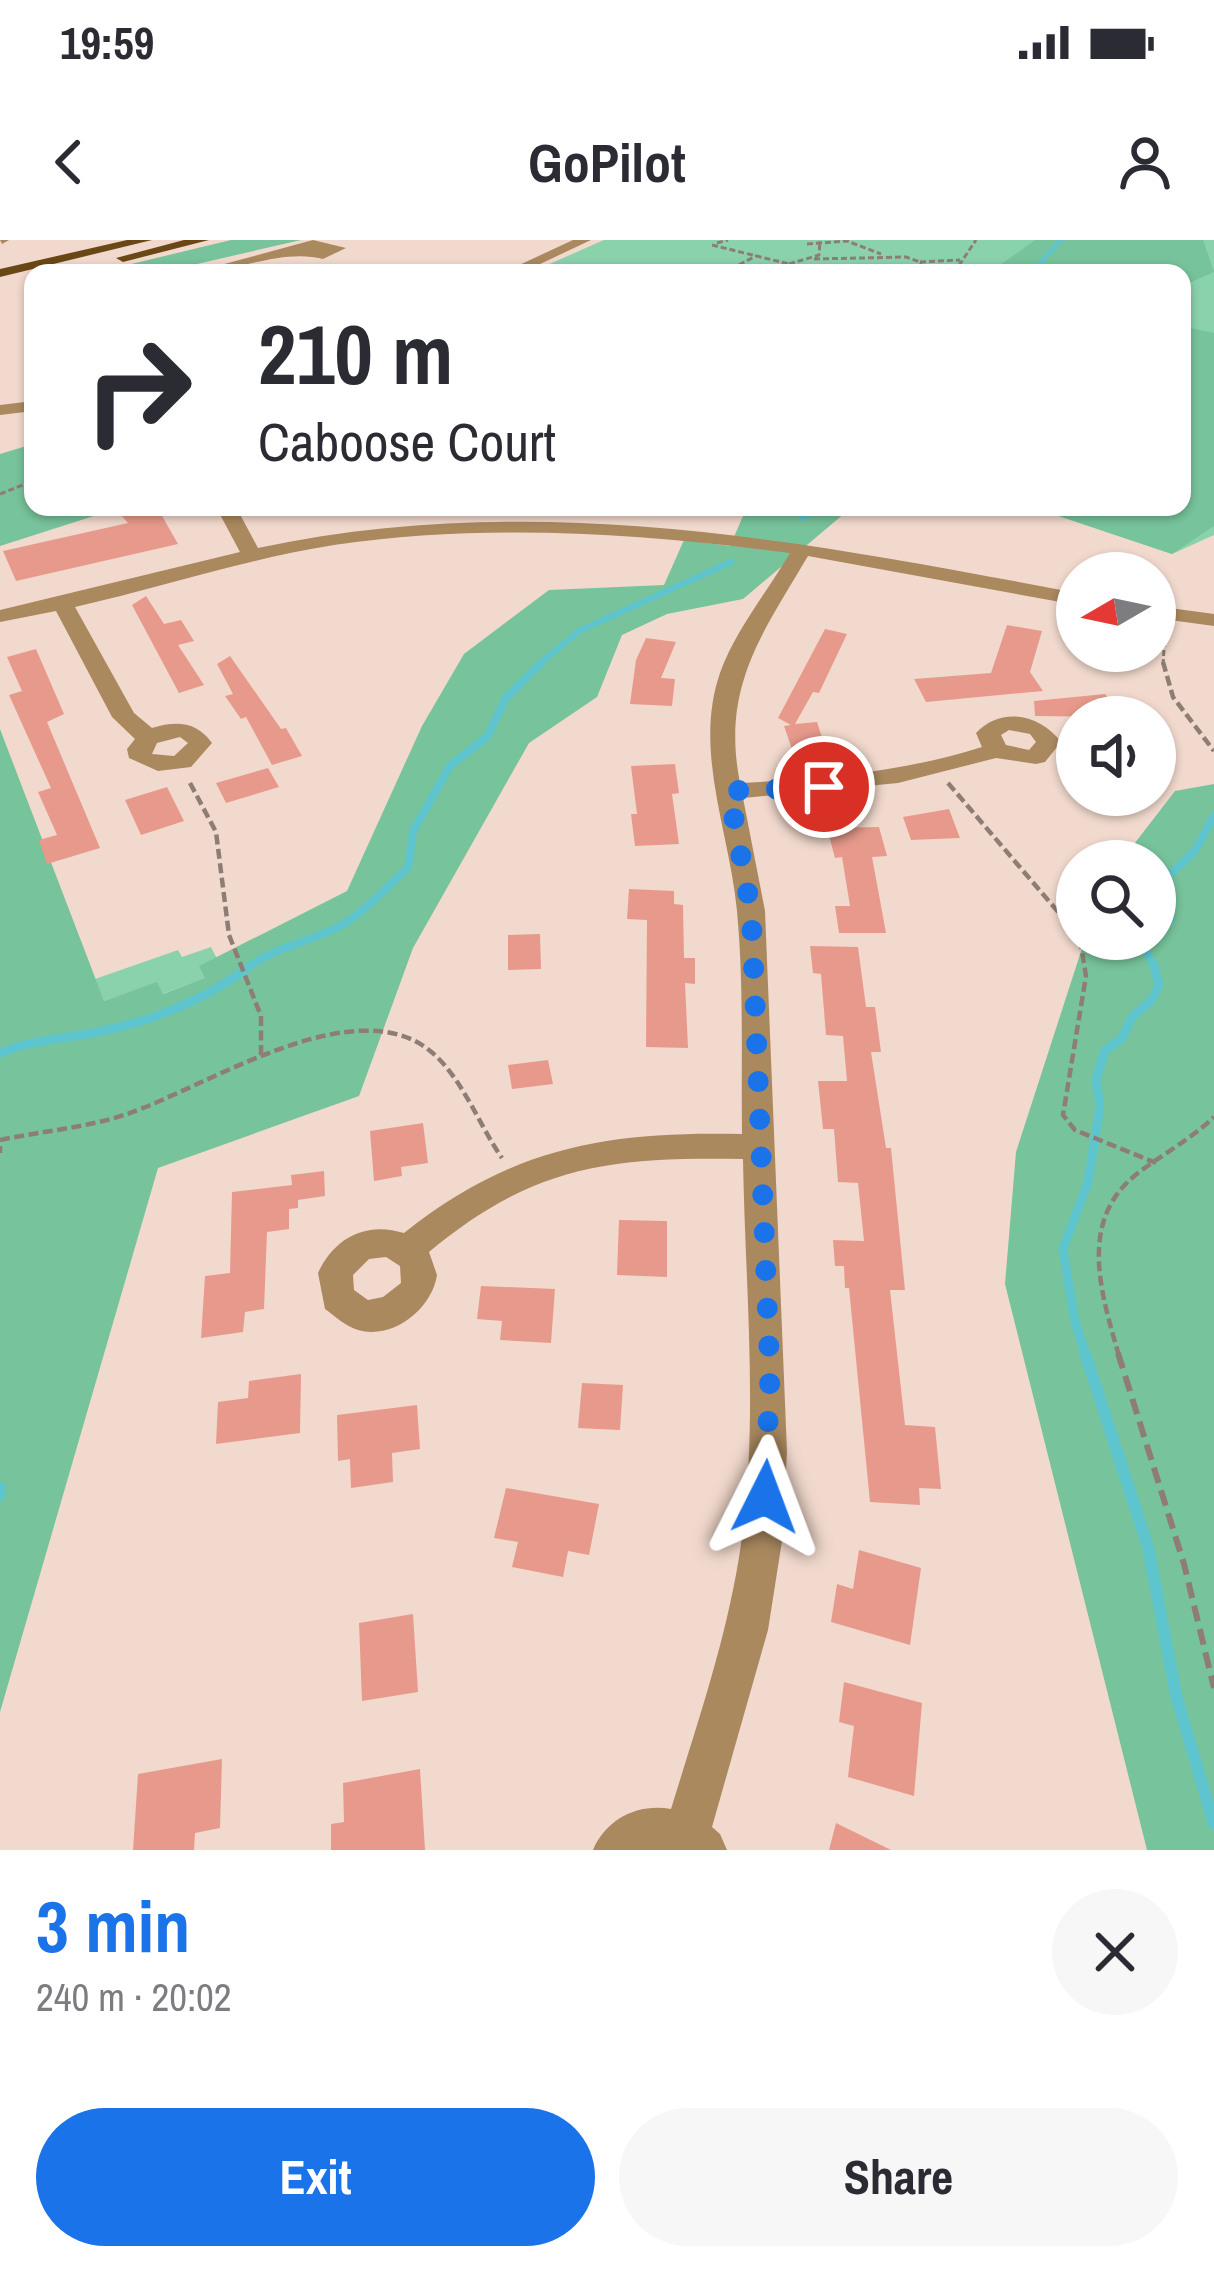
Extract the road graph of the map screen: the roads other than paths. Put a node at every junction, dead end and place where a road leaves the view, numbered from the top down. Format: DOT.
graph roads {
  1 [pos="145,240"];
  2 [pos="202,240"];
  3 [pos="584,240"];
  4 [pos="304,250"];
  5 [pos="40,264"];
  6 [pos="98,264"];
  7 [pos="239,264"];
  8 [pos="529,264"];
  9 [pos="231,516"];
  10 [pos="803,547"];
  11 [pos="252,555"];
  12 [pos="1056,595"];
  13 [pos="62,602"];
  14 [pos="0,616"];
  15 [pos="1214,620"];
  16 [pos="1176,621"];
  17 [pos="997,750"];
  18 [pos="178,764"];
  19 [pos="729,791"];
  20 [pos="762,1147"];
  21 [pos="408,1249"];
  22 [pos="695,1843"];
  23 [pos="616,1850"];
  1 -- 5 [label="main road"];
  2 -- 6 [label="main road"];
  3 -- 8 [label="street"];
  4 -- 7 [label="street"];
  9 -- 11 [label="street"];
  10 -- 11 [label="street"];
  10 -- 12 [label="street"];
  10 -- 19 [label="street"];
  11 -- 13 [label="street"];
  13 -- 14 [label="street"];
  13 -- 18 [label="street"];
  15 -- 16 [label="street"];
  17 -- 19 [label="street"];
  19 -- 20 [label="street"];
  20 -- 21 [label="street"];
  20 -- 22 [label="street"];
  22 -- 23 [label="street"];
}
